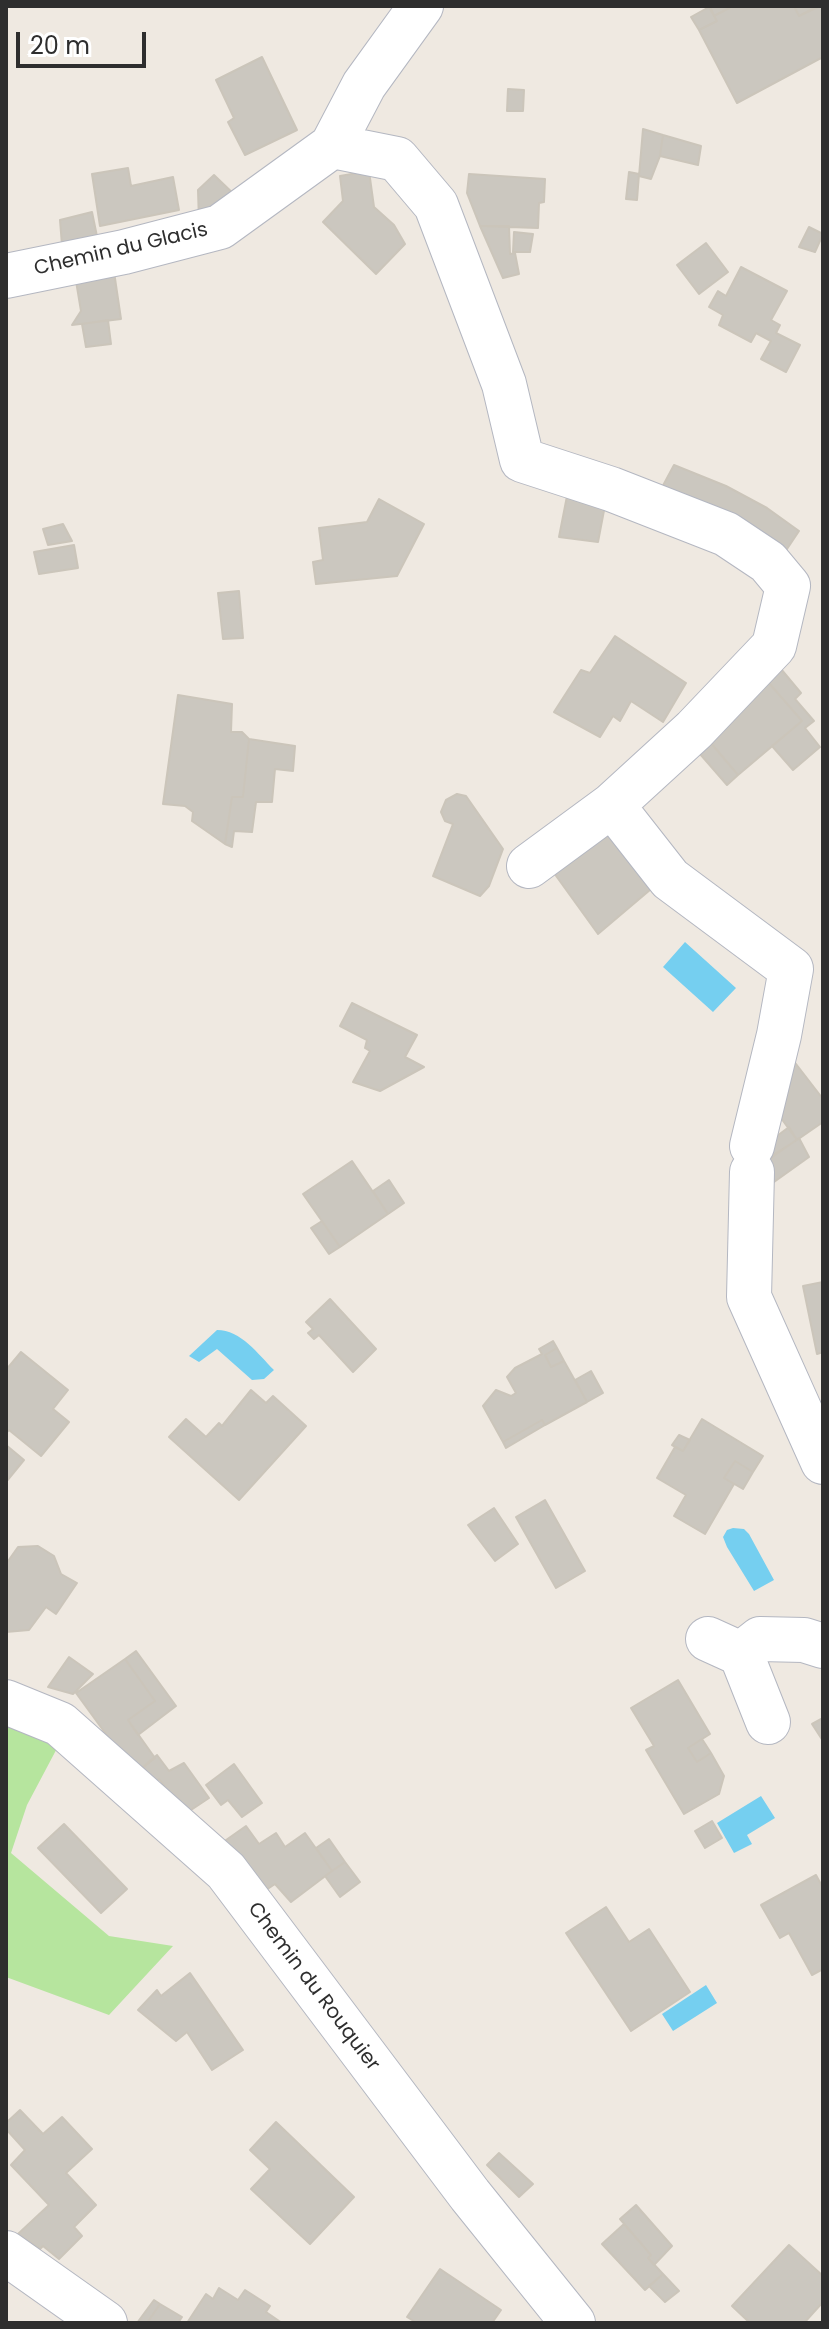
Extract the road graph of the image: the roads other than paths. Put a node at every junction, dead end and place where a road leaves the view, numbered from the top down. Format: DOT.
graph roads {
  1 [pos="421,6"];
  2 [pos="332,146"];
  3 [pos="6,276"];
  4 [pos="612,805"];
  5 [pos="529,866"];
  6 [pos="823,1462"];
  7 [pos="823,1646"];
  8 [pos="6,1702"];
  9 [pos="768,1722"];
  10 [pos="6,2253"];
  11 [pos="105,2323"];
  12 [pos="573,2323"];
  1 -- 2 [label="street, Chemin du Glacis"];
  2 -- 3 [label="street, Chemin du Glacis"];
  2 -- 4 [label="street"];
  4 -- 5 [label="street"];
  4 -- 6 [label="street"];
  7 -- 9 [label="street"];
  8 -- 12 [label="street, Chemin du Rouquier"];
  10 -- 11 [label="street"];
}
